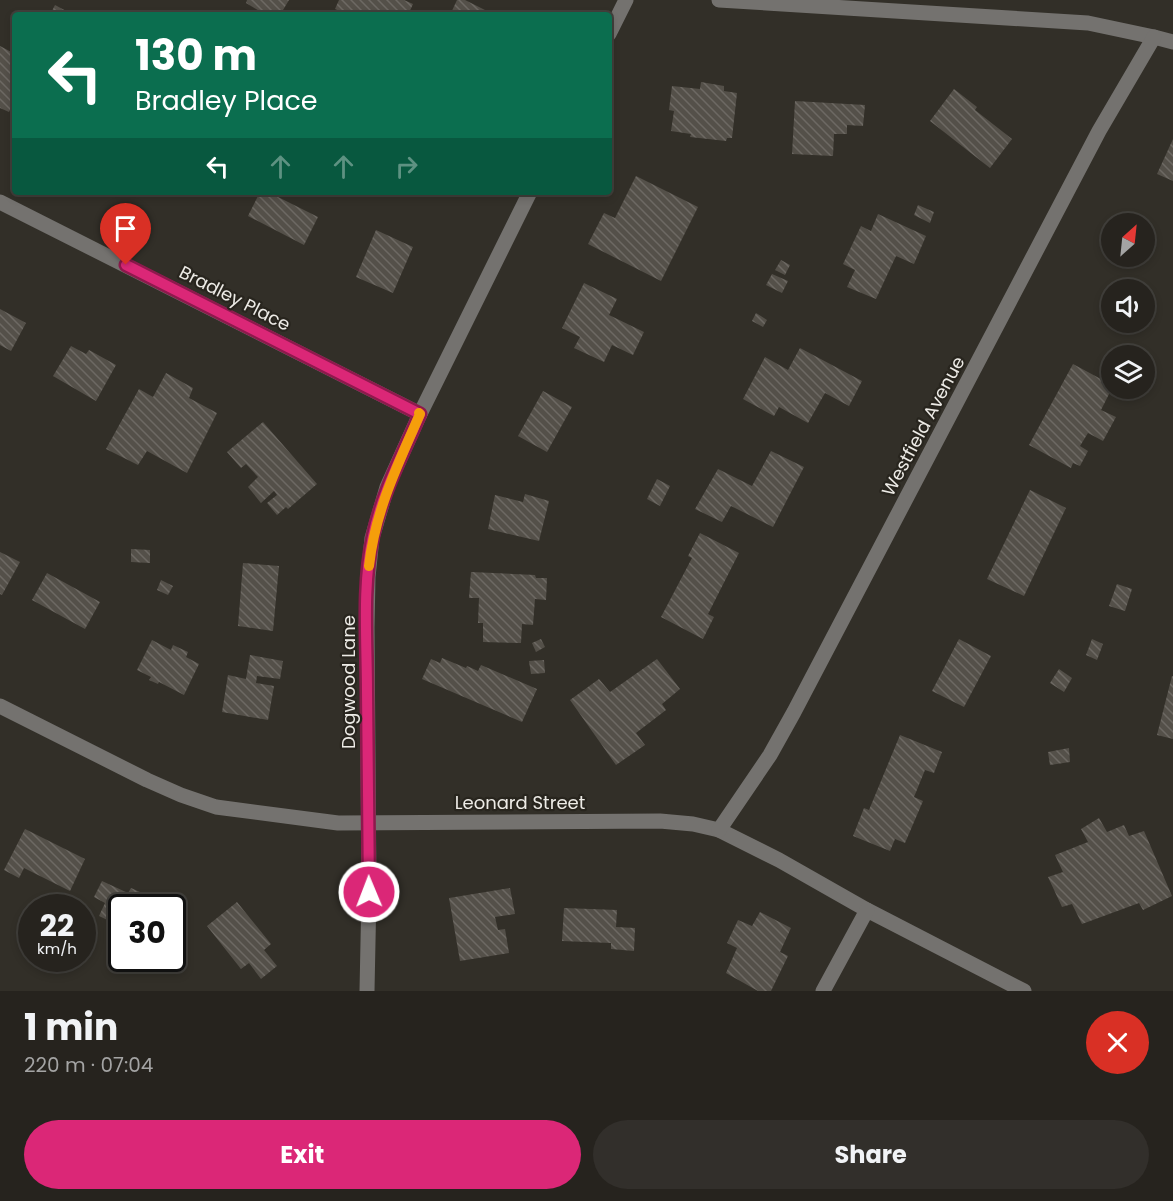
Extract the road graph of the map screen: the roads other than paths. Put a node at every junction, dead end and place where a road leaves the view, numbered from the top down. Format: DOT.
graph roads {
  1 [pos="626,0"];
  2 [pos="719,0"];
  3 [pos="612,28"];
  4 [pos="1154,37"];
  5 [pos="1173,42"];
  6 [pos="529,195"];
  7 [pos="0,202"];
  8 [pos="420,414"];
  9 [pos="0,706"];
  10 [pos="368,823"];
  11 [pos="719,830"];
  12 [pos="867,910"];
  13 [pos="366,991"];
  14 [pos="823,991"];
  15 [pos="1024,991"];
  1 -- 3 [label="street"];
  2 -- 4 [label="street"];
  4 -- 5 [label="street"];
  4 -- 11 [label="street, Westfield Avenue"];
  6 -- 8 [label="street, Dogwood Lane"];
  7 -- 8 [label="street, Bradley Place"];
  8 -- 10 [label="street, Dogwood Lane"];
  9 -- 10 [label="street, Leonard Street"];
  10 -- 11 [label="street, Leonard Street"];
  10 -- 13 [label="street, Dogwood Lane"];
  11 -- 12 [label="street, Leonard Street"];
  12 -- 14 [label="street"];
  12 -- 15 [label="street, Leonard Street"];
}
